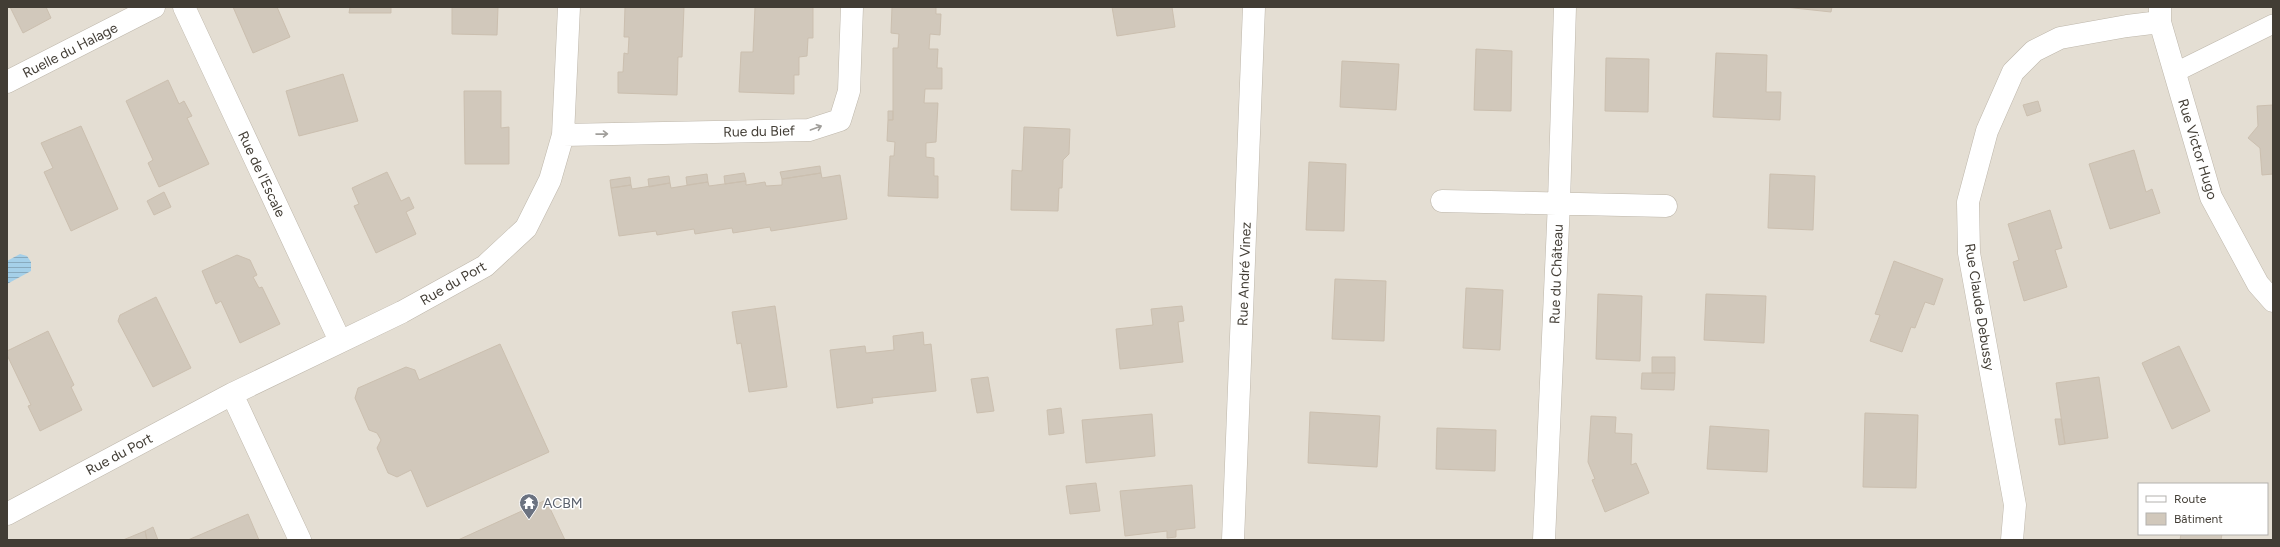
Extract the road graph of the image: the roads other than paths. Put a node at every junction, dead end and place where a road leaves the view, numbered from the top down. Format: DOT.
graph roads {
  1 [pos="154,7"];
  2 [pos="184,7"];
  3 [pos="569,7"];
  4 [pos="852,7"];
  5 [pos="1254,7"];
  6 [pos="1565,7"];
  7 [pos="2160,14"];
  8 [pos="2273,24"];
  9 [pos="2176,72"];
  10 [pos="7,82"];
  11 [pos="563,135"];
  12 [pos="1442,201"];
  13 [pos="1559,202"];
  14 [pos="1666,206"];
  15 [pos="2273,301"];
  16 [pos="340,341"];
  17 [pos="232,394"];
  18 [pos="7,514"];
  19 [pos="300,540"];
  20 [pos="1233,540"];
  21 [pos="1544,540"];
  22 [pos="2012,540"];
  1 -- 10 [label="street, Ruelle du Halage"];
  2 -- 16 [label="street, Rue de l'Escale"];
  3 -- 11 [label="street, Rue du Port"];
  11 -- 4 [label="street, Rue du Bief, one-way"];
  5 -- 20 [label="street, Rue André Vinez"];
  6 -- 13 [label="street, Rue du Château"];
  7 -- 9 [label="street, Rue Victor Hugo"];
  7 -- 22 [label="street, Rue Claude Debussy"];
  8 -- 9 [label="lane"];
  9 -- 15 [label="street, Rue Victor Hugo"];
  11 -- 16 [label="street, Rue du Port"];
  12 -- 13 [label="street"];
  13 -- 14 [label="street"];
  13 -- 21 [label="street, Rue du Château"];
  16 -- 17 [label="street, Rue du Port"];
  17 -- 18 [label="street, Rue du Port"];
  17 -- 19 [label="street"];
}
